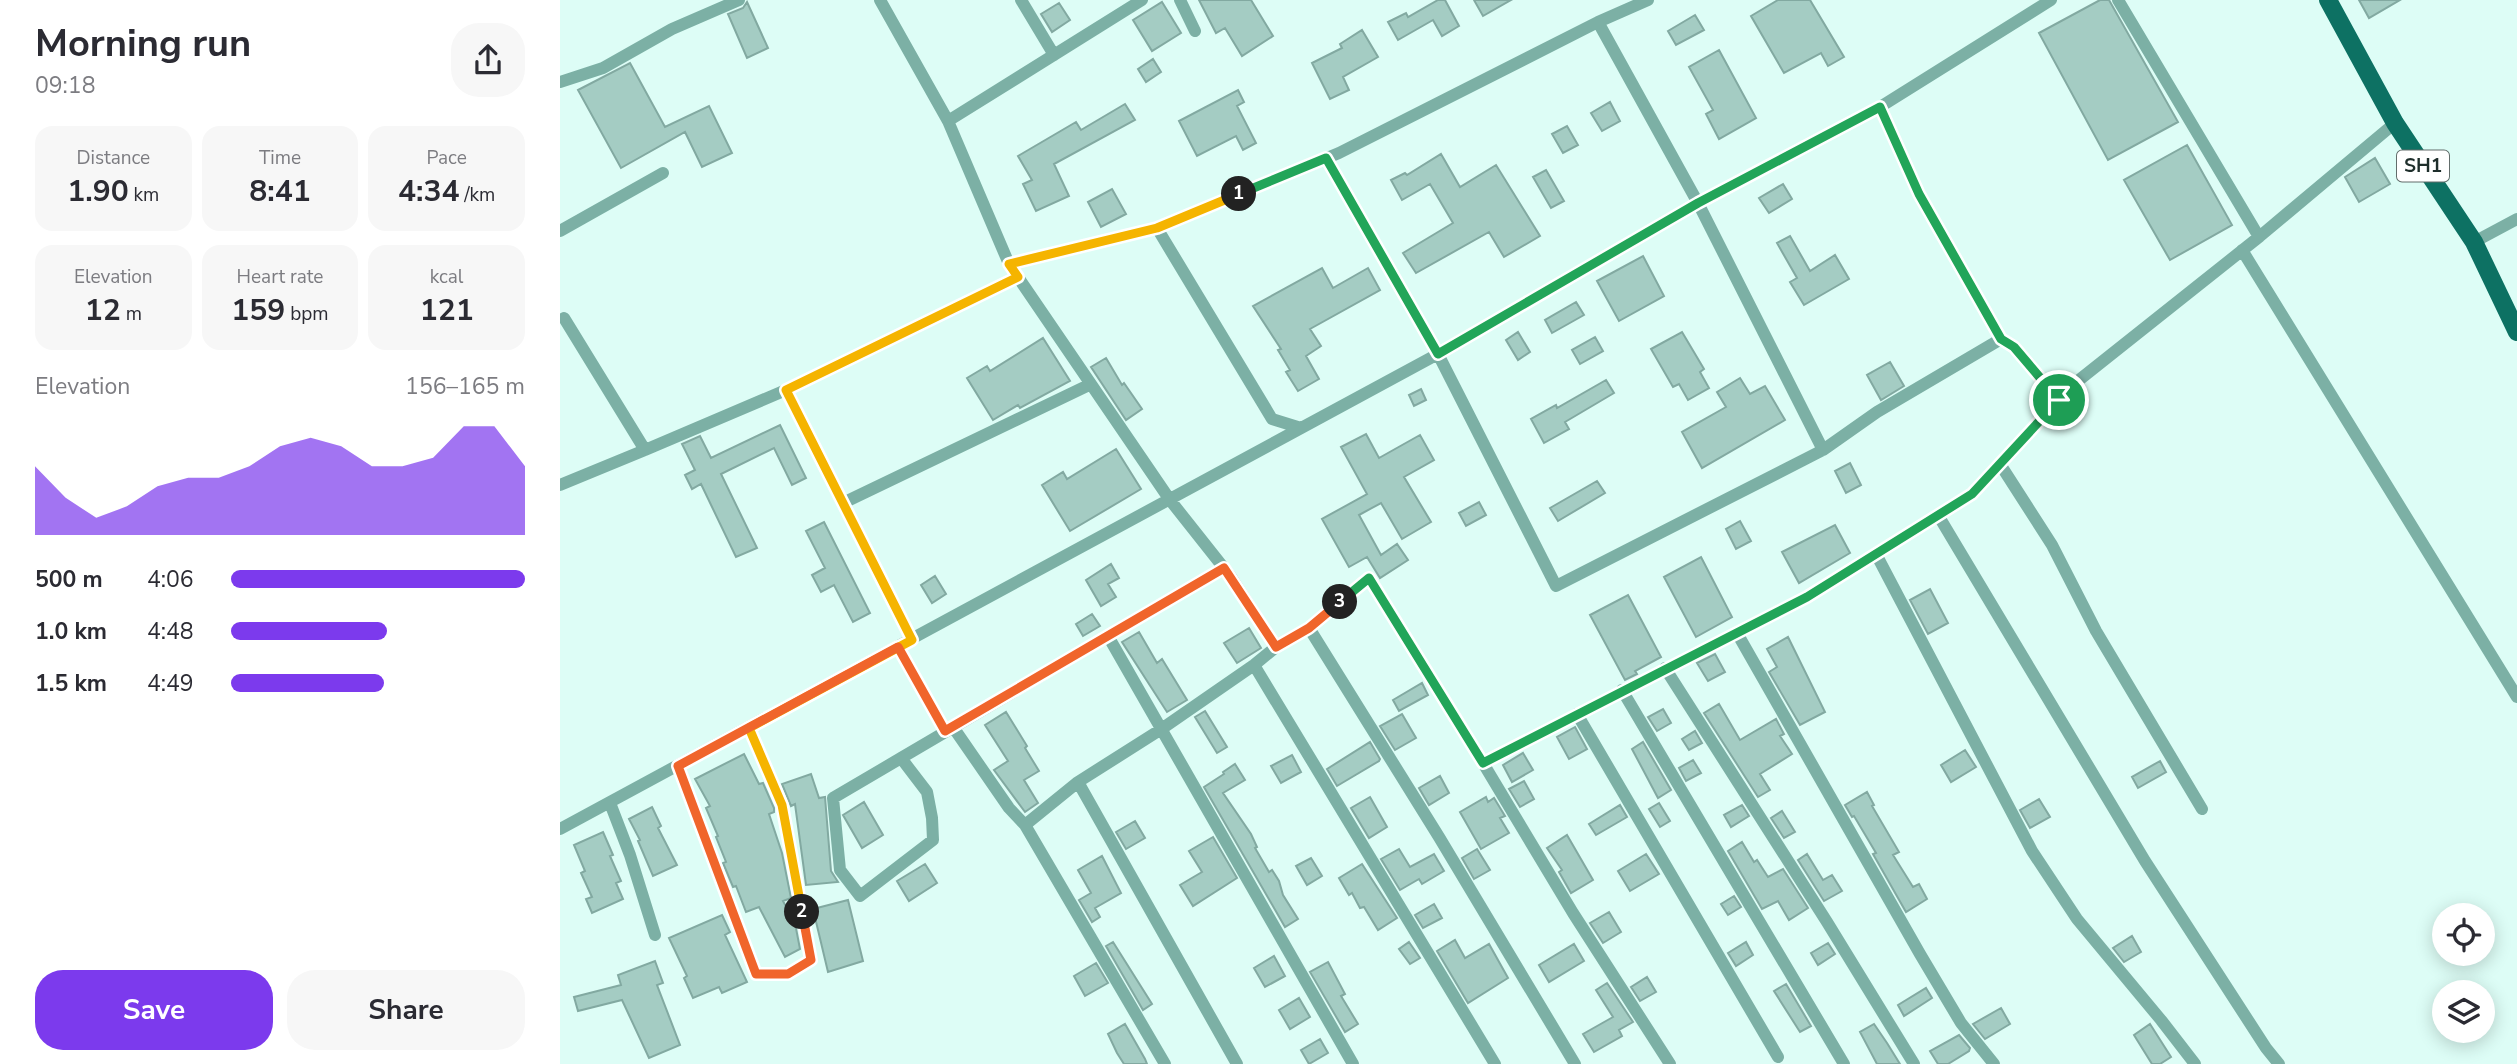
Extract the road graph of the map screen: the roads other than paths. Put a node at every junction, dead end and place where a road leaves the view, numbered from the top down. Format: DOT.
graph roads {
  1 [pos="739,0"];
  2 [pos="880,0"];
  3 [pos="1021,0"];
  4 [pos="1142,0"];
  5 [pos="1180,0"];
  6 [pos="1648,0"];
  7 [pos="2051,0"];
  8 [pos="2118,0"];
  9 [pos="2328,0"];
  10 [pos="1598,22"];
  11 [pos="1195,31"];
  12 [pos="1054,55"];
  13 [pos="560,82"];
  14 [pos="1880,107"];
  15 [pos="948,121"];
  16 [pos="2395,123"];
  17 [pos="1326,158"];
  18 [pos="663,173"];
  19 [pos="1698,203"];
  20 [pos="2517,219"];
  21 [pos="1157,228"];
  22 [pos="560,231"];
  23 [pos="2259,237"];
  24 [pos="2474,242"];
  25 [pos="2242,250"];
  26 [pos="1009,264"];
  27 [pos="1018,277"];
  28 [pos="564,318"];
  29 [pos="2517,332"];
  30 [pos="2001,339"];
  31 [pos="1438,354"];
  32 [pos="1091,384"];
  33 [pos="786,390"];
  34 [pos="2059,400"];
  35 [pos="1301,429"];
  36 [pos="645,450"];
  37 [pos="1823,450"];
  38 [pos="2000,464"];
  39 [pos="560,485"];
  40 [pos="1170,499"];
  41 [pos="844,503"];
  42 [pos="1938,515"];
  43 [pos="1876,554"];
  44 [pos="1224,568"];
  45 [pos="1309,628"];
  46 [pos="1737,632"];
  47 [pos="1108,636"];
  48 [pos="912,640"];
  49 [pos="898,647"];
  50 [pos="1276,647"];
  51 [pos="1254,665"];
  52 [pos="1665,668"];
  53 [pos="1622,690"];
  54 [pos="2517,697"];
  55 [pos="1577,714"];
  56 [pos="749,728"];
  57 [pos="949,729"];
  58 [pos="1160,730"];
  59 [pos="901,758"];
  60 [pos="1483,763"];
  61 [pos="678,766"];
  62 [pos="1078,782"];
  63 [pos="610,803"];
  64 [pos="2202,809"];
  65 [pos="1025,825"];
  66 [pos="560,830"];
  67 [pos="655,935"];
  68 [pos="1778,1056"];
  69 [pos="1165,1064"];
  70 [pos="1237,1064"];
  71 [pos="1353,1064"];
  72 [pos="1495,1064"];
  73 [pos="1576,1064"];
  74 [pos="1670,1064"];
  75 [pos="1844,1064"];
  76 [pos="1914,1064"];
  77 [pos="1994,1064"];
  78 [pos="2194,1064"];
  79 [pos="2279,1064"];
  1 -- 13 [label="street"];
  2 -- 15 [label="street"];
  3 -- 12 [label="street"];
  4 -- 12 [label="street"];
  5 -- 11 [label="street"];
  6 -- 10 [label="street"];
  7 -- 14 [label="street"];
  8 -- 23 [label="street"];
  9 -- 16 [label="main road, SH1"];
  10 -- 17 [label="street"];
  10 -- 19 [label="street"];
  12 -- 15 [label="street"];
  14 -- 19 [label="street"];
  14 -- 30 [label="street"];
  15 -- 26 [label="street"];
  16 -- 23 [label="street"];
  16 -- 24 [label="main road, SH1"];
  17 -- 21 [label="street"];
  17 -- 31 [label="street"];
  18 -- 22 [label="street"];
  19 -- 31 [label="street"];
  19 -- 37 [label="street"];
  20 -- 24 [label="street"];
  21 -- 26 [label="street"];
  21 -- 35 [label="street"];
  23 -- 25 [label="street"];
  24 -- 29 [label="main road, SH1"];
  25 -- 34 [label="street"];
  25 -- 54 [label="street"];
  26 -- 27 [label="street"];
  27 -- 32 [label="street"];
  27 -- 33 [label="street"];
  28 -- 36 [label="street"];
  30 -- 34 [label="street"];
  30 -- 37 [label="street"];
  31 -- 35 [label="street"];
  31 -- 37 [label="street"];
  32 -- 40 [label="street"];
  32 -- 41 [label="street"];
  33 -- 36 [label="street"];
  33 -- 41 [label="street"];
  34 -- 38 [label="street"];
  35 -- 40 [label="street"];
  36 -- 39 [label="street"];
  38 -- 42 [label="street"];
  38 -- 64 [label="street"];
  40 -- 44 [label="street"];
  40 -- 48 [label="street"];
  41 -- 48 [label="street"];
  42 -- 43 [label="street"];
  42 -- 79 [label="street"];
  43 -- 46 [label="street"];
  43 -- 78 [label="street"];
  44 -- 47 [label="street"];
  44 -- 50 [label="street"];
  45 -- 50 [label="street"];
  45 -- 60 [label="street"];
  45 -- 73 [label="street"];
  46 -- 52 [label="street"];
  46 -- 77 [label="street"];
  47 -- 57 [label="street"];
  47 -- 58 [label="street"];
  48 -- 49 [label="street"];
  49 -- 56 [label="street"];
  49 -- 57 [label="street"];
  50 -- 51 [label="street"];
  51 -- 58 [label="street"];
  51 -- 72 [label="street"];
  52 -- 53 [label="street"];
  52 -- 76 [label="street"];
  53 -- 55 [label="street"];
  53 -- 75 [label="street"];
  55 -- 60 [label="street"];
  55 -- 68 [label="street"];
  56 -- 61 [label="street"];
  56 -- 61 [label="street"];
  57 -- 59 [label="street"];
  57 -- 65 [label="street"];
  58 -- 62 [label="street"];
  58 -- 71 [label="street"];
  59 -- 59 [label="street"];
  60 -- 74 [label="street"];
  61 -- 63 [label="street"];
  62 -- 65 [label="street"];
  62 -- 70 [label="street"];
  63 -- 66 [label="street"];
  63 -- 67 [label="street"];
  65 -- 69 [label="street"];
}
